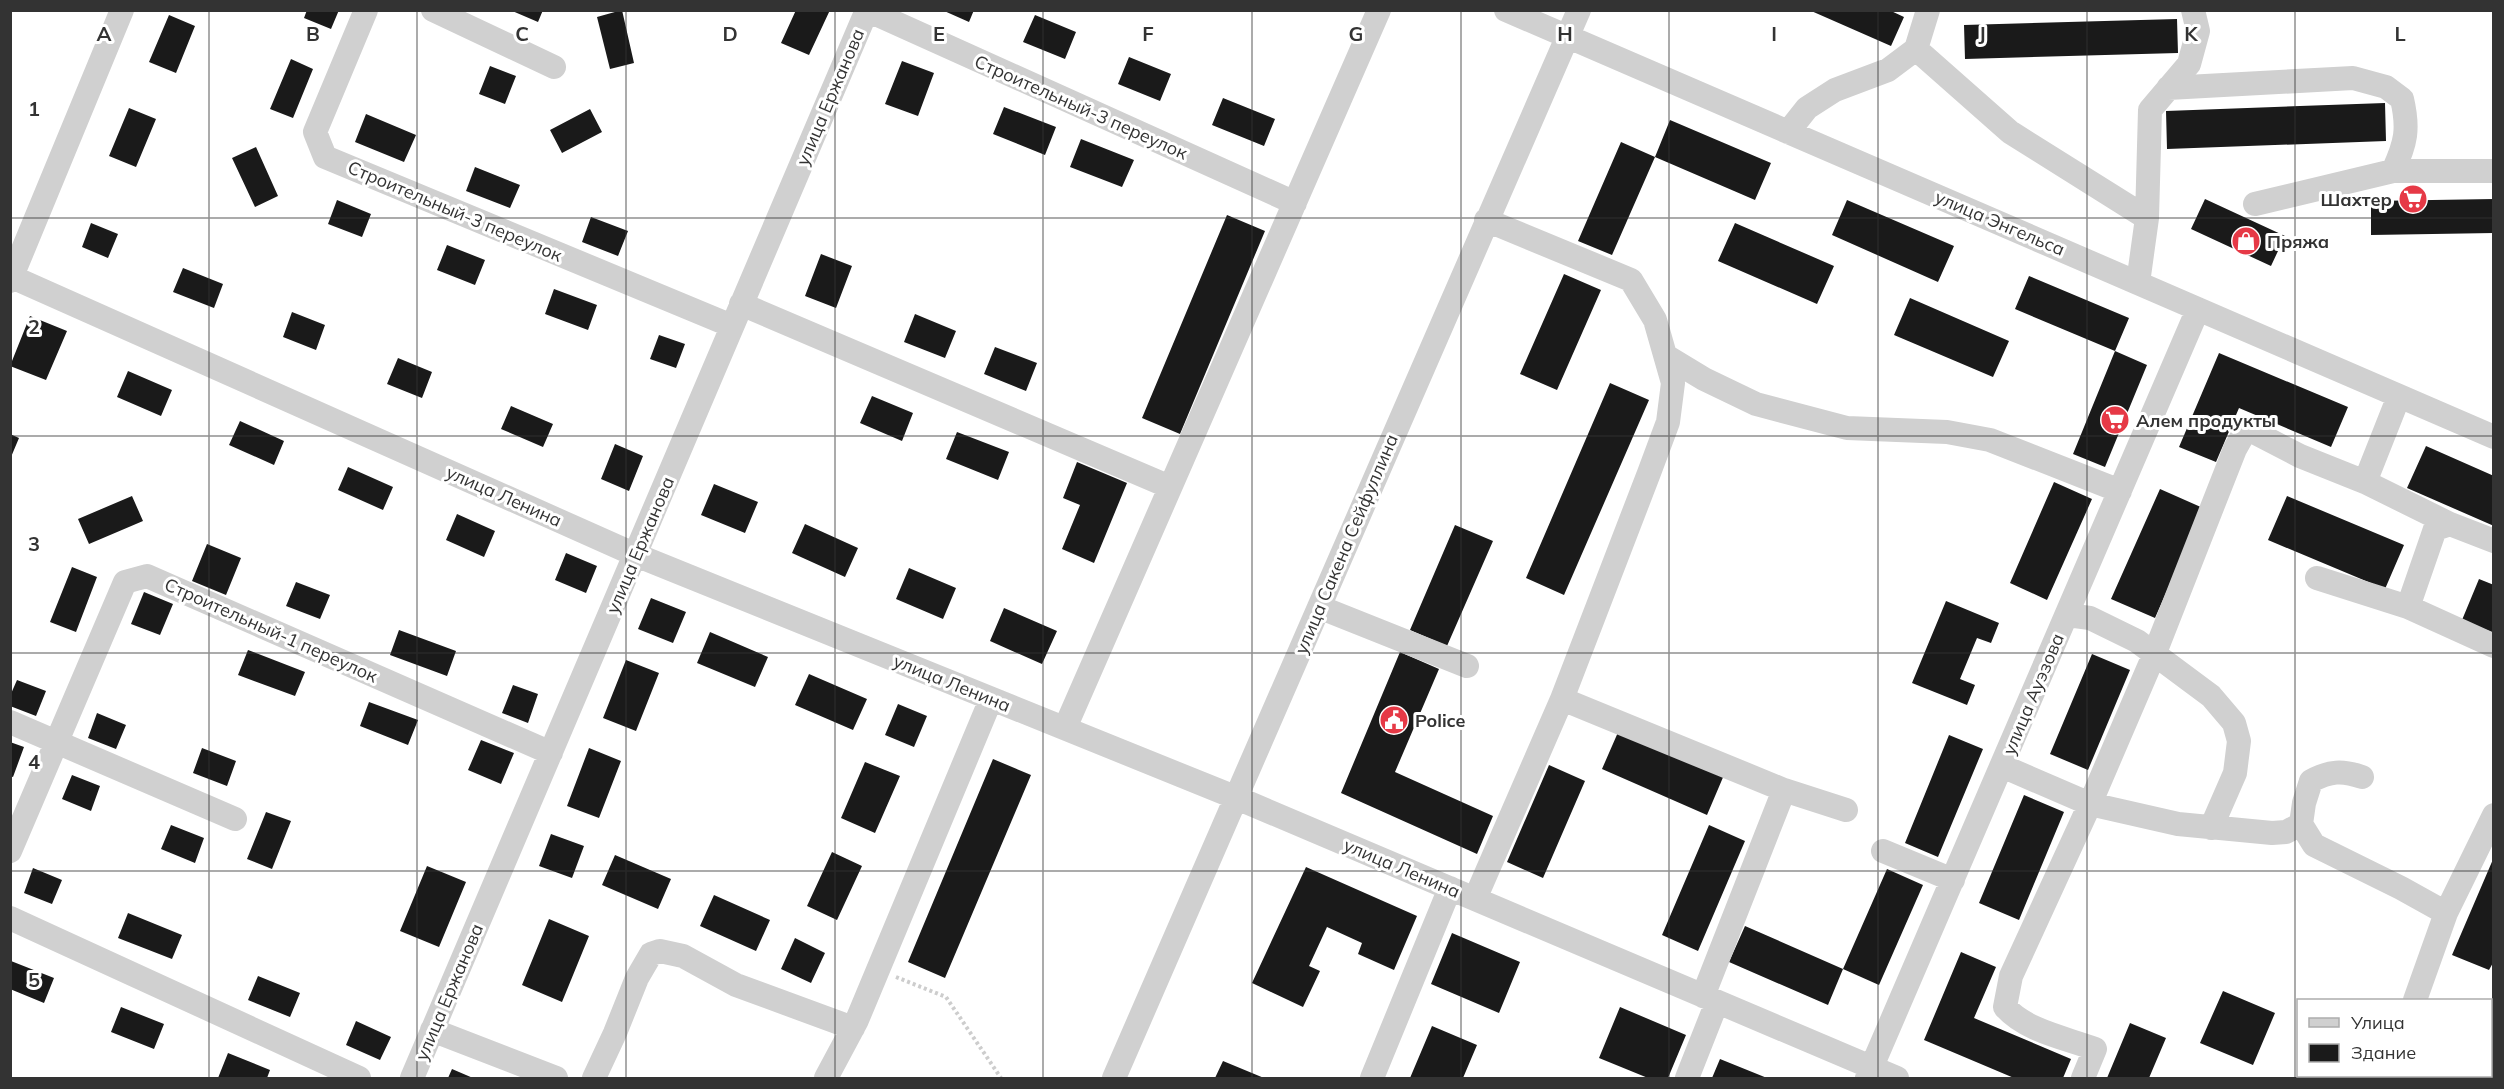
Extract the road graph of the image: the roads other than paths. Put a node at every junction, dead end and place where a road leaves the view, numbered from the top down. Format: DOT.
graph roads {
  1 [pos="122,10"];
  2 [pos="366,10"];
  3 [pos="433,10"];
  4 [pos="867,10"];
  5 [pos="1379,10"];
  6 [pos="1506,10"];
  7 [pos="1578,10"];
  8 [pos="1928,10"];
  9 [pos="2193,10"];
  10 [pos="1567,36"];
  11 [pos="1916,49"];
  12 [pos="554,67"];
  13 [pos="2168,88"];
  14 [pos="1788,132"];
  15 [pos="2393,171"];
  16 [pos="2493,171"];
  17 [pos="1295,203"];
  18 [pos="2255,204"];
  19 [pos="2146,218"];
  20 [pos="1486,220"];
  21 [pos="17,247"];
  22 [pos="11,279"];
  23 [pos="2138,283"];
  24 [pos="741,304"];
  25 [pos="2198,309"];
  26 [pos="732,326"];
  27 [pos="1666,356"];
  28 [pos="2399,396"];
  29 [pos="2493,437"];
  30 [pos="2365,483"];
  31 [pos="1170,488"];
  32 [pos="2120,491"];
  33 [pos="2450,524"];
  34 [pos="2493,541"];
  35 [pos="636,555"];
  36 [pos="2318,578"];
  37 [pos="1319,607"];
  38 [pos="2408,607"];
  39 [pos="2067,615"];
  40 [pos="2493,646"];
  41 [pos="2154,655"];
  42 [pos="1467,666"];
  43 [pos="991,699"];
  44 [pos="1562,699"];
  45 [pos="10,722"];
  46 [pos="1065,728"];
  47 [pos="57,742"];
  48 [pos="551,753"];
  49 [pos="2002,766"];
  50 [pos="2362,777"];
  51 [pos="1784,790"];
  52 [pos="1237,798"];
  53 [pos="2090,804"];
  54 [pos="1846,810"];
  55 [pos="2493,816"];
  56 [pos="235,819"];
  57 [pos="2301,824"];
  58 [pos="2211,828"];
  59 [pos="10,851"];
  60 [pos="1883,851"];
  61 [pos="1953,880"];
  62 [pos="1450,888"];
  63 [pos="1475,899"];
  64 [pos="2446,913"];
  65 [pos="10,918"];
  66 [pos="1710,999"];
  67 [pos="2415,999"];
  68 [pos="853,1028"];
  69 [pos="432,1030"];
  70 [pos="1870,1073"];
  71 [pos="358,1078"];
  72 [pos="412,1078"];
  73 [pos="556,1078"];
  74 [pos="594,1078"];
  75 [pos="826,1078"];
  76 [pos="1114,1078"];
  77 [pos="1372,1078"];
  78 [pos="1687,1078"];
  79 [pos="1897,1078"];
  80 [pos="2083,1078"];
  1 -- 21 [label="street"];
  2 -- 26 [label="street, Строительный-3 переулок"];
  3 -- 12 [label="street"];
  4 -- 17 [label="street, Строительный-3 переулок"];
  4 -- 24 [label="street, улица Ержанова"];
  5 -- 17 [label="street"];
  6 -- 10 [label="street, улица Энгельса"];
  7 -- 10 [label="street, улица Сакена Сейфуллина"];
  8 -- 11 [label="street"];
  9 -- 13 [label="street"];
  10 -- 14 [label="street, улица Энгельса"];
  10 -- 20 [label="street, улица Сакена Сейфуллина"];
  11 -- 14 [label="street"];
  11 -- 19 [label="street"];
  13 -- 15 [label="street"];
  13 -- 19 [label="street"];
  14 -- 23 [label="street, улица Энгельса"];
  15 -- 16 [label="street"];
  15 -- 18 [label="street"];
  17 -- 31 [label="street"];
  19 -- 23 [label="street"];
  20 -- 27 [label="street"];
  20 -- 37 [label="street, улица Сакена Сейфуллина"];
  21 -- 22 [label="street"];
  22 -- 35 [label="street, улица Ленина"];
  23 -- 25 [label="street, улица Энгельса"];
  24 -- 26 [label="street, улица Ержанова"];
  24 -- 31 [label="street"];
  25 -- 28 [label="street, улица Энгельса"];
  25 -- 32 [label="street, улица Ауэзова"];
  26 -- 35 [label="street, улица Ержанова"];
  27 -- 32 [label="street"];
  27 -- 44 [label="street"];
  28 -- 29 [label="street, улица Энгельса"];
  28 -- 30 [label="street"];
  30 -- 33 [label="street"];
  30 -- 41 [label="street"];
  31 -- 46 [label="street"];
  32 -- 39 [label="street, улица Ауэзова"];
  33 -- 34 [label="street"];
  33 -- 38 [label="street"];
  35 -- 43 [label="street, улица Ленина"];
  35 -- 48 [label="street, улица Ержанова"];
  36 -- 38 [label="street"];
  37 -- 42 [label="street"];
  37 -- 52 [label="street, улица Сакена Сейфуллина"];
  38 -- 40 [label="street"];
  39 -- 41 [label="street"];
  39 -- 49 [label="street, улица Ауэзова"];
  41 -- 53 [label="street"];
  41 -- 58 [label="street"];
  43 -- 46 [label="street, улица Ленина"];
  43 -- 68 [label="street"];
  44 -- 51 [label="street"];
  44 -- 63 [label="street"];
  45 -- 47 [label="street"];
  46 -- 52 [label="street, улица Ленина"];
  47 -- 48 [label="street, Строительный-1 переулок"];
  47 -- 56 [label="street"];
  47 -- 59 [label="street, Строительный-1 переулок"];
  48 -- 69 [label="street, улица Ержанова"];
  49 -- 53 [label="street"];
  49 -- 61 [label="street, улица Ауэзова"];
  50 -- 57 [label="street"];
  51 -- 54 [label="street"];
  51 -- 66 [label="street"];
  52 -- 62 [label="street, улица Ленина"];
  52 -- 76 [label="street, улица Сакена Сейфуллина"];
  53 -- 58 [label="street"];
  53 -- 80 [label="street"];
  55 -- 64 [label="street"];
  57 -- 58 [label="street"];
  57 -- 64 [label="street"];
  60 -- 61 [label="street"];
  61 -- 70 [label="street, улица Ауэзова"];
  62 -- 63 [label="street, улица Ленина"];
  62 -- 77 [label="street"];
  63 -- 66 [label="street, улица Ленина"];
  64 -- 67 [label="street"];
  65 -- 71 [label="street"];
  66 -- 70 [label="street, улица Ленина"];
  66 -- 78 [label="street"];
  68 -- 74 [label="street"];
  68 -- 75 [label="street"];
  69 -- 72 [label="street, улица Ержанова"];
  69 -- 73 [label="street"];
  70 -- 79 [label="street, улица Ленина"];
}
